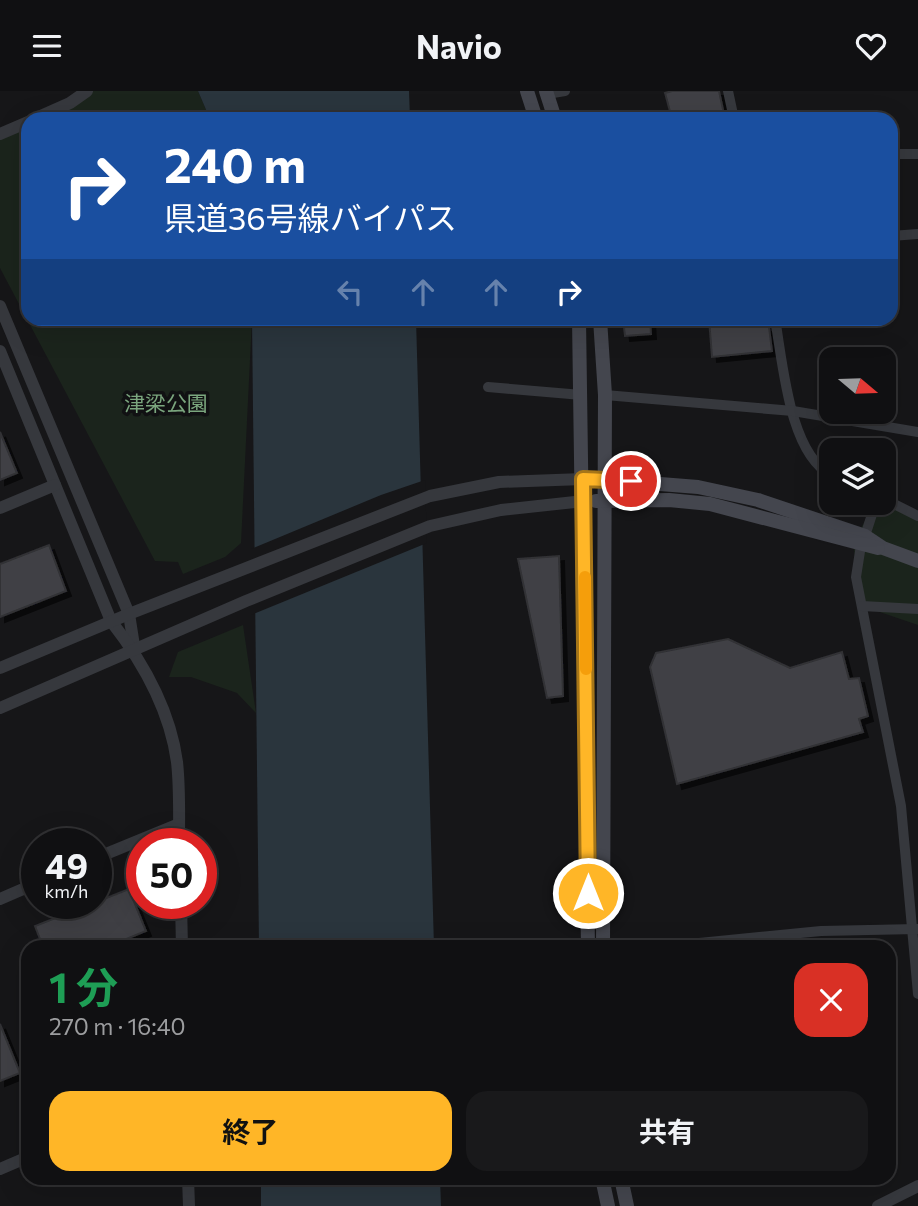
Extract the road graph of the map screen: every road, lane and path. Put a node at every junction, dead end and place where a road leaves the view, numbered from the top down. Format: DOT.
graph roads {
  1 [pos="87,91"];
  2 [pos="527,91"];
  3 [pos="565,91"];
  4 [pos="728,91"];
  5 [pos="547,93"];
  6 [pos="50,112"];
  7 [pos="534,112"];
  8 [pos="553,112"];
  9 [pos="732,112"];
  10 [pos="21,125"];
  11 [pos="0,134"];
  12 [pos="898,154"];
  13 [pos="918,154"];
  14 [pos="918,234"];
  15 [pos="898,235"];
  16 [pos="0,306"];
  17 [pos="579,326"];
  18 [pos="600,326"];
  19 [pos="776,326"];
  20 [pos="0,351"];
  21 [pos="4,372"];
  22 [pos="488,387"];
  23 [pos="582,395"];
  24 [pos="605,395"];
  25 [pos="793,411"];
  26 [pos="918,432"];
  27 [pos="819,469"];
  28 [pos="583,479"];
  29 [pos="604,479"];
  30 [pos="55,485"];
  31 [pos="584,501"];
  32 [pos="604,501"];
  33 [pos="896,505"];
  34 [pos="0,508"];
  35 [pos="874,515"];
  36 [pos="918,516"];
  37 [pos="869,544"];
  38 [pos="918,561"];
  39 [pos="862,606"];
  40 [pos="918,609"];
  41 [pos="129,614"];
  42 [pos="111,621"];
  43 [pos="135,652"];
  44 [pos="0,668"];
  45 [pos="0,708"];
  46 [pos="179,824"];
  47 [pos="179,828"];
  48 [pos="112,851"];
  49 [pos="21,890"];
  50 [pos="0,899"];
  51 [pos="182,919"];
  52 [pos="916,929"];
  53 [pos="183,940"];
  54 [pos="588,940"];
  55 [pos="603,940"];
  56 [pos="726,940"];
  57 [pos="918,994"];
  58 [pos="21,1160"];
  59 [pos="0,1169"];
  60 [pos="188,1185"];
  61 [pos="601,1185"];
  62 [pos="603,1185"];
  63 [pos="622,1185"];
  64 [pos="918,1186"];
  65 [pos="188,1206"];
  66 [pos="600,1206"];
  67 [pos="608,1206"];
  68 [pos="627,1206"];
  69 [pos="878,1206"];
  1 -- 6 [label="street"];
  2 -- 7 [label="main road"];
  3 -- 5 [label="street"];
  4 -- 9 [label="street"];
  5 -- 8 [label="main road"];
  10 -- 11 [label="street"];
  12 -- 13 [label="street"];
  14 -- 15 [label="street"];
  16 -- 41 [label="street"];
  17 -- 23 [label="main road"];
  18 -- 24 [label="main road"];
  19 -- 25 [label="street"];
  20 -- 21 [label="street"];
  21 -- 30 [label="street"];
  22 -- 23 [label="street"];
  23 -- 28 [label="main road"];
  24 -- 25 [label="street"];
  24 -- 29 [label="main road"];
  25 -- 26 [label="street"];
  25 -- 27 [label="street"];
  28 -- 29 [label="main road"];
  28 -- 31 [label="main road"];
  28 -- 41 [label="street"];
  29 -- 32 [label="main road"];
  29 -- 37 [label="main road"];
  30 -- 34 [label="street"];
  30 -- 42 [label="street"];
  31 -- 32 [label="main road"];
  31 -- 43 [label="street"];
  31 -- 54 [label="main road"];
  32 -- 37 [label="main road"];
  32 -- 55 [label="main road"];
  33 -- 36 [label="street"];
  35 -- 37 [label="street"];
  37 -- 38 [label="main road"];
  37 -- 39 [label="street"];
  39 -- 40 [label="street"];
  39 -- 52 [label="street"];
  41 -- 42 [label="street"];
  41 -- 43 [label="street"];
  42 -- 43 [label="street"];
  42 -- 44 [label="street"];
  43 -- 45 [label="street"];
  43 -- 46 [label="street"];
  46 -- 47 [label="street"];
  46 -- 48 [label="street"];
  49 -- 50 [label="street"];
  51 -- 53 [label="street"];
  52 -- 56 [label="street"];
  52 -- 57 [label="street"];
  58 -- 59 [label="street"];
  60 -- 65 [label="street"];
  61 -- 66 [label="main road"];
  62 -- 67 [label="main road"];
  63 -- 68 [label="main road"];
  64 -- 69 [label="street"];
}
